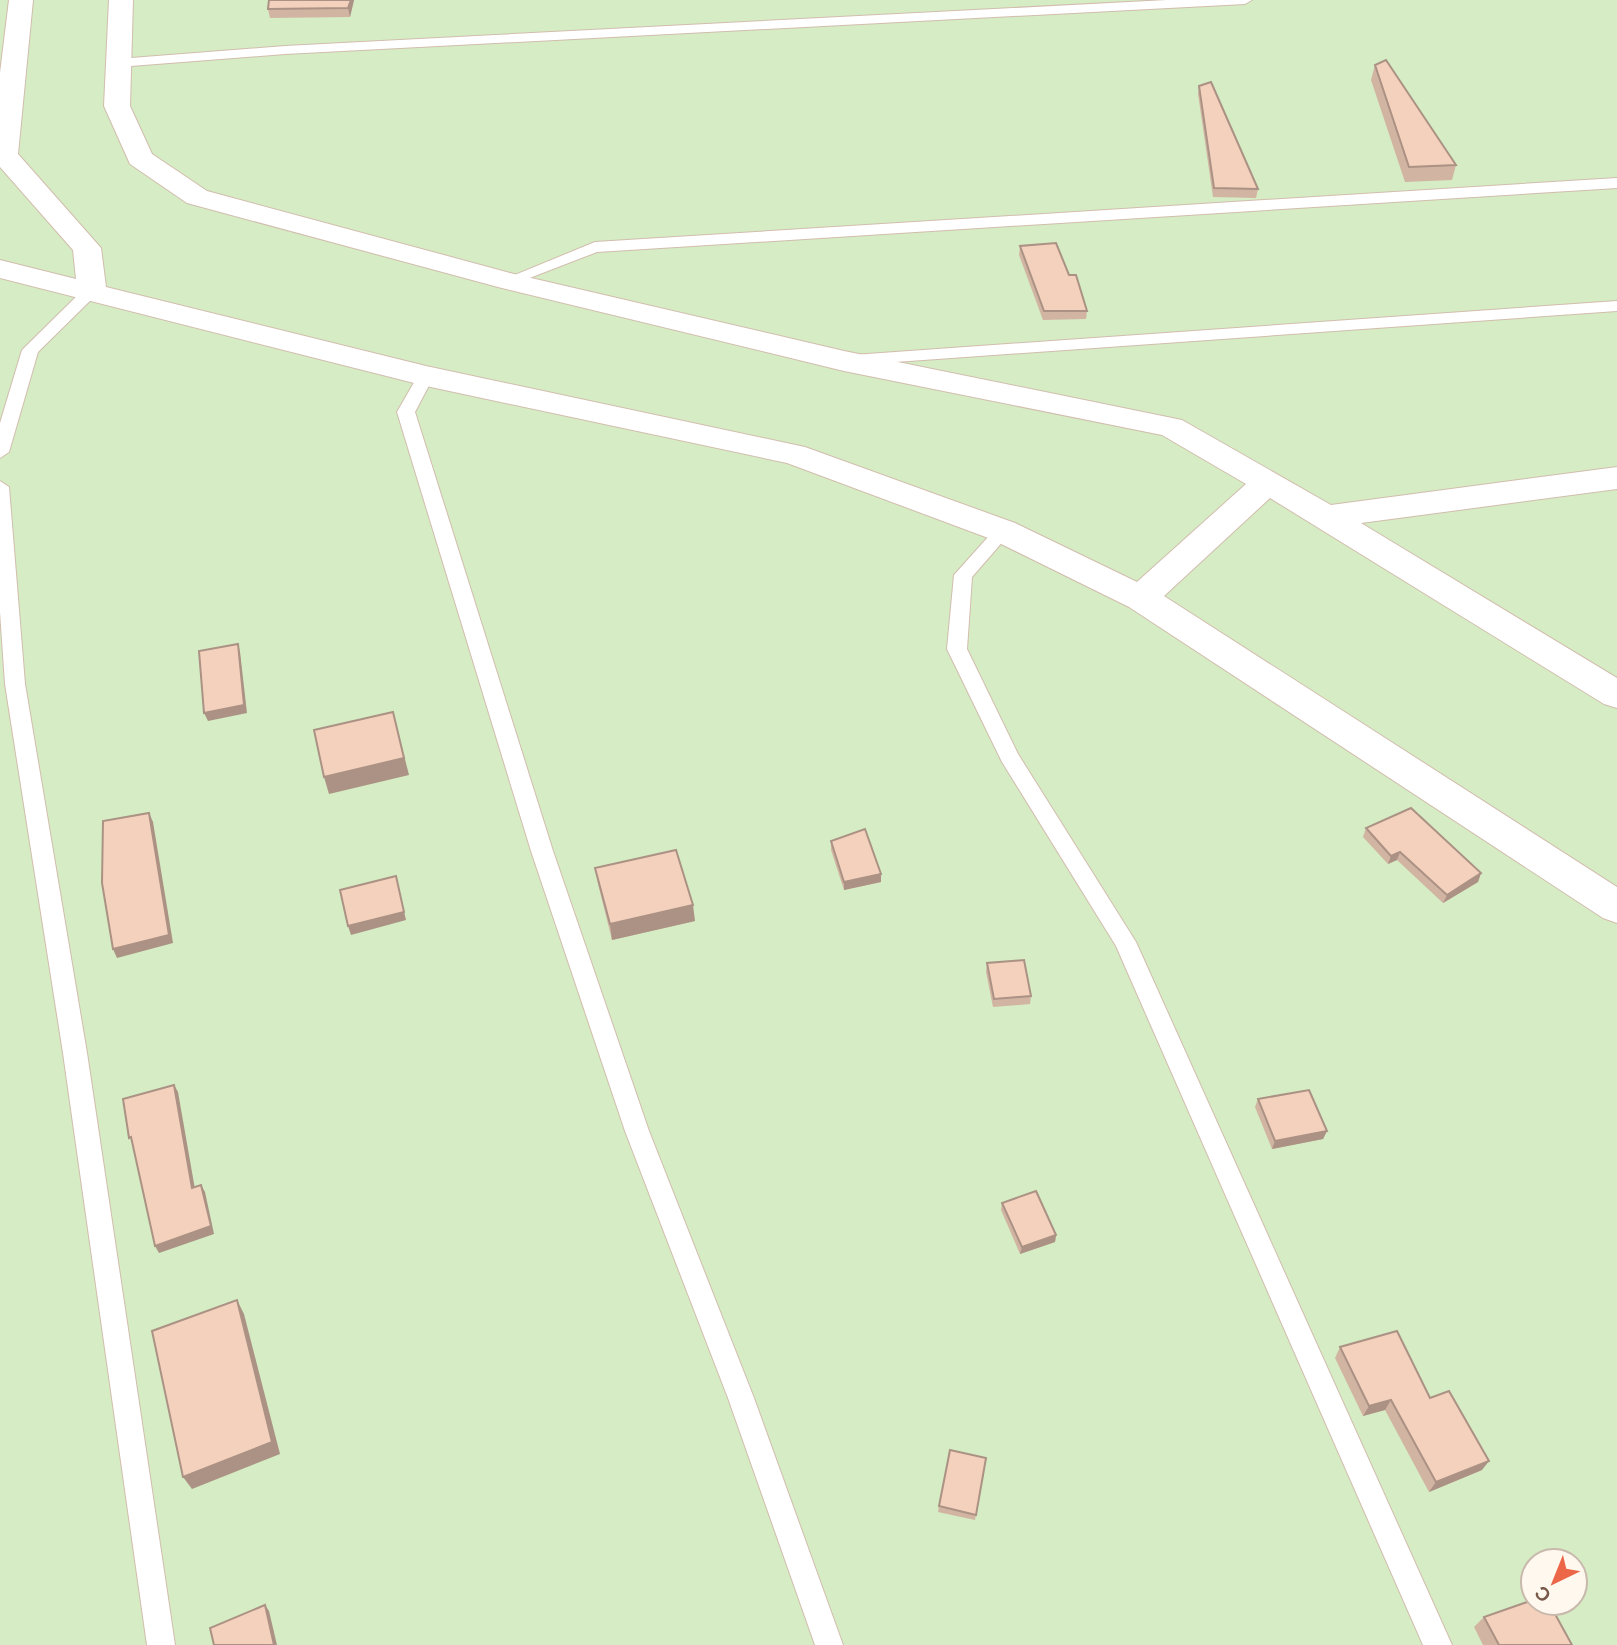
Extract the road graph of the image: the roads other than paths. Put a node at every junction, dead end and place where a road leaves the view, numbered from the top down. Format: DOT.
graph roads {
  1 [pos="21,0"];
  2 [pos="121,0"];
  3 [pos="1245,0"];
  4 [pos="118,63"];
  5 [pos="1617,183"];
  6 [pos="0,270"];
  7 [pos="508,281"];
  8 [pos="92,290"];
  9 [pos="1617,306"];
  10 [pos="844,361"];
  11 [pos="426,376"];
  12 [pos="0,452"];
  13 [pos="1617,478"];
  14 [pos="1268,482"];
  15 [pos="0,487"];
  16 [pos="1326,517"];
  17 [pos="1003,531"];
  18 [pos="1141,598"];
  19 [pos="1617,695"];
  20 [pos="1617,907"];
  21 [pos="161,1645"];
  22 [pos="829,1645"];
  23 [pos="1438,1645"];
  1 -- 8 [label="street"];
  2 -- 4 [label="street"];
  3 -- 4 [label="lane"];
  4 -- 7 [label="street"];
  5 -- 7 [label="lane"];
  6 -- 8 [label="street"];
  7 -- 10 [label="street"];
  8 -- 11 [label="street"];
  8 -- 12 [label="lane"];
  9 -- 10 [label="lane"];
  10 -- 14 [label="street"];
  11 -- 17 [label="street"];
  11 -- 22 [label="lane"];
  13 -- 16 [label="street"];
  14 -- 16 [label="street"];
  14 -- 18 [label="street"];
  15 -- 21 [label="lane"];
  16 -- 19 [label="street"];
  17 -- 18 [label="street"];
  17 -- 23 [label="lane"];
  18 -- 20 [label="street"];
}
